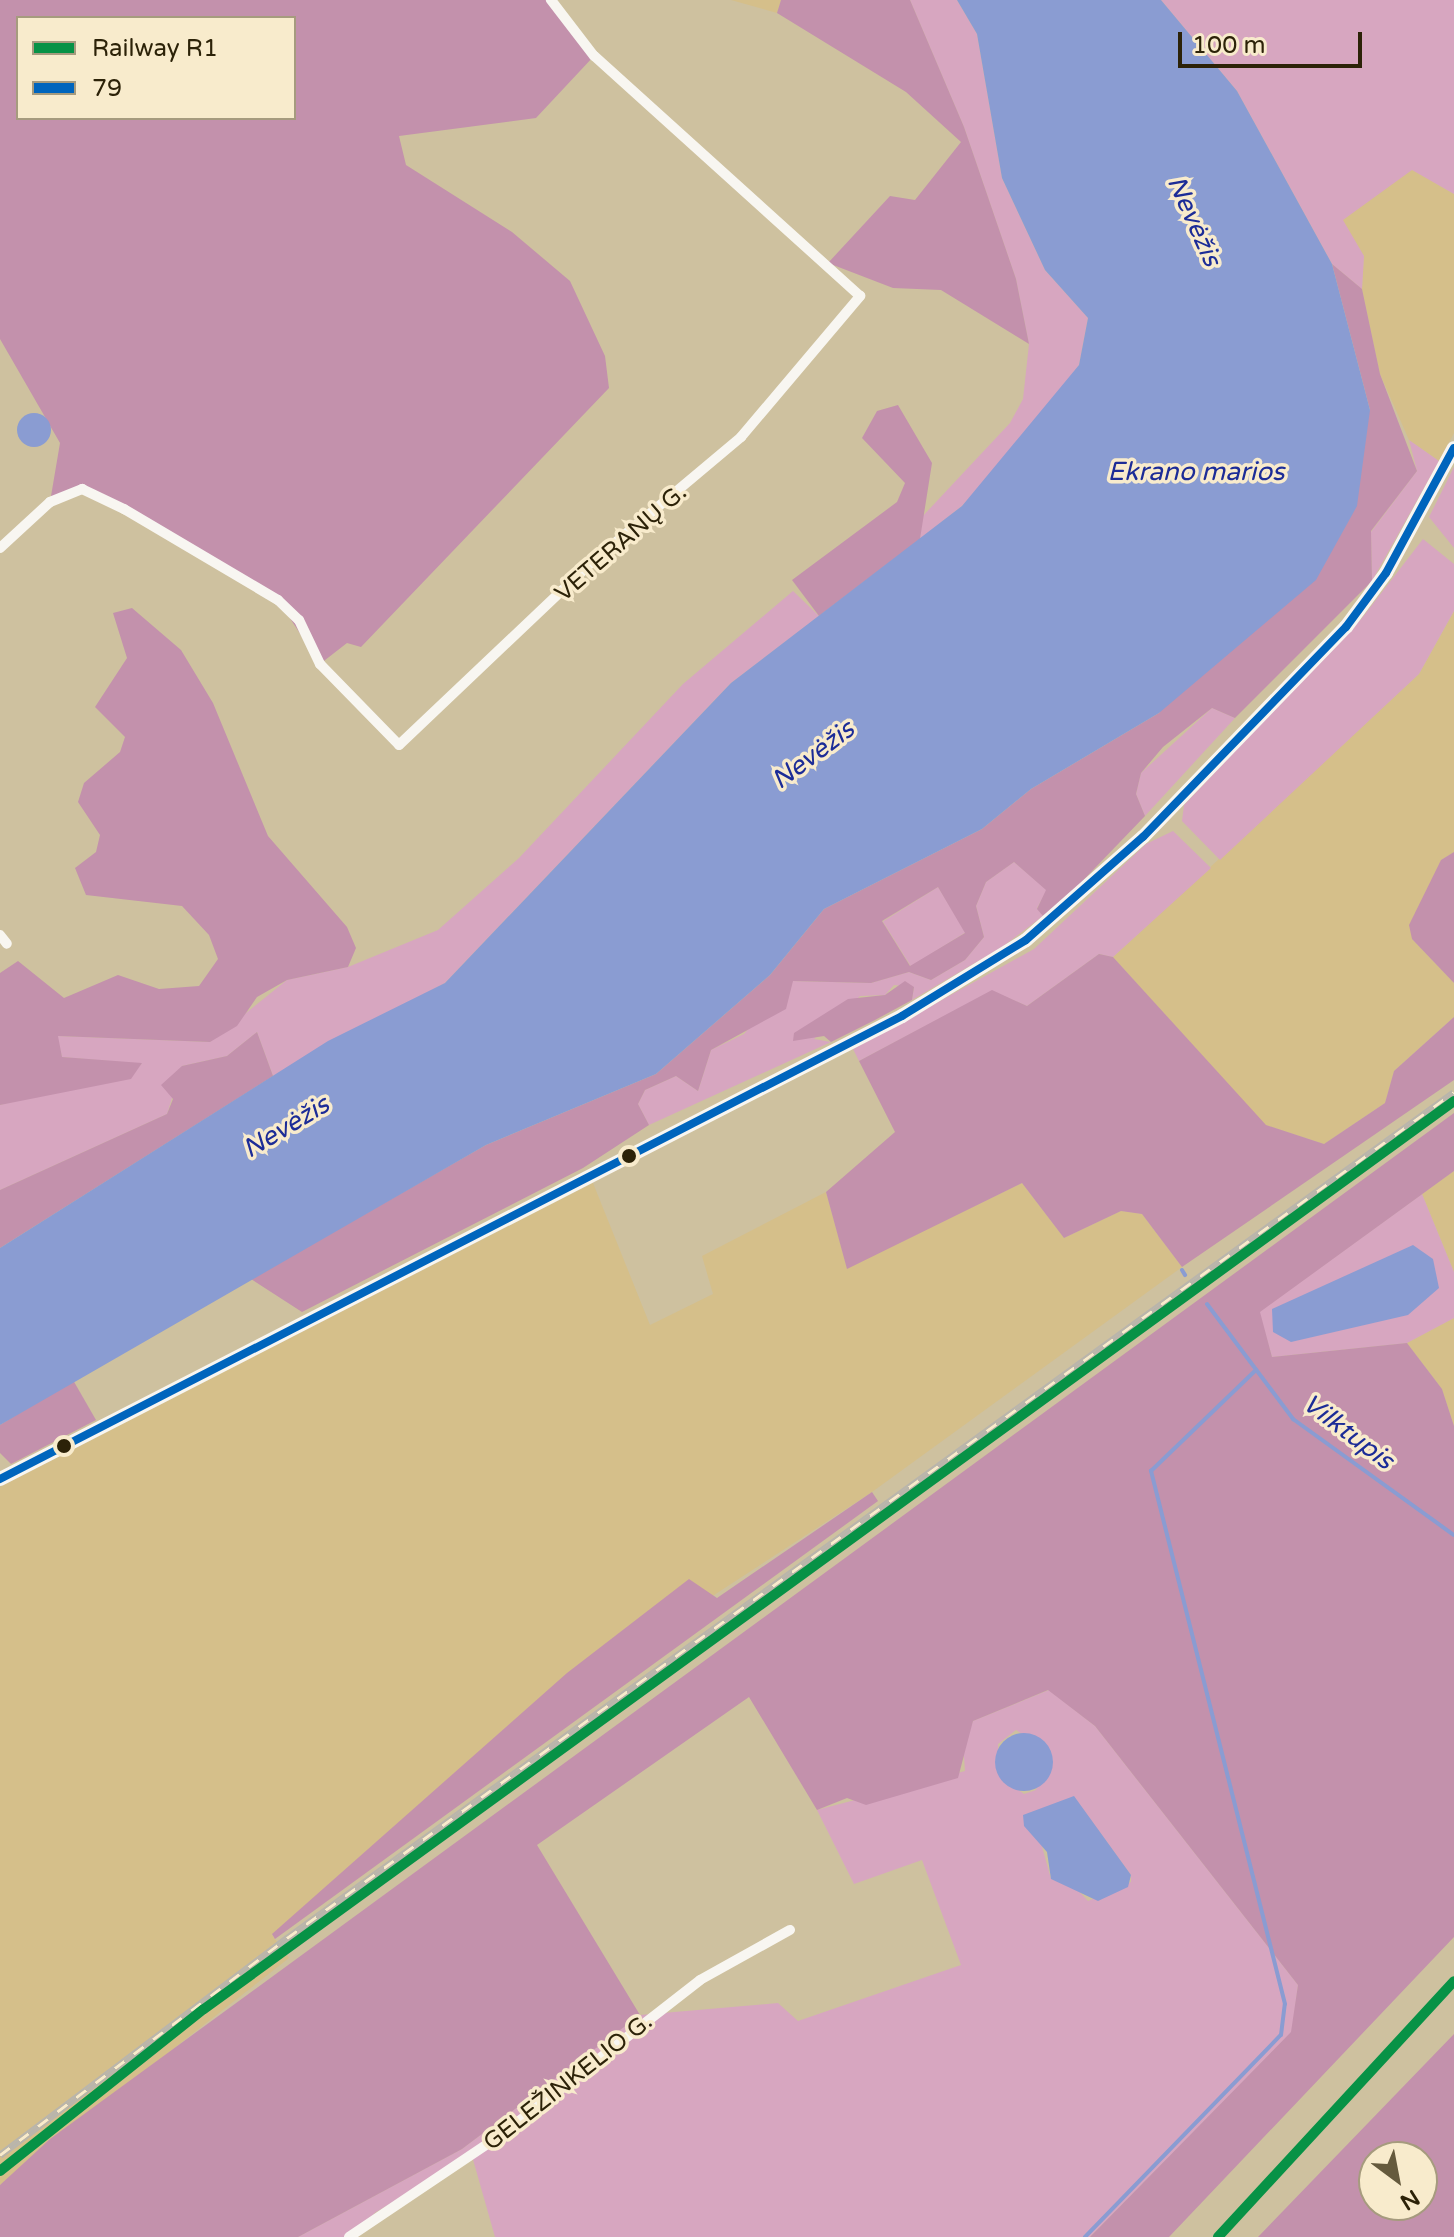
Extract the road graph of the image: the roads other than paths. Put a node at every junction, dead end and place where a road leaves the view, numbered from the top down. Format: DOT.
graph roads {
  1 [pos="551,0"];
  2 [pos="1454,448"];
  3 [pos="0,548"];
  4 [pos="0,1479"];
  5 [pos="790,1930"];
  6 [pos="349,2237"];
  1 -- 3 [label="street, VETERANŲ G."];
  2 -- 4 [label="main road"];
  5 -- 6 [label="street, GELEŽINKELIO G."];
}
